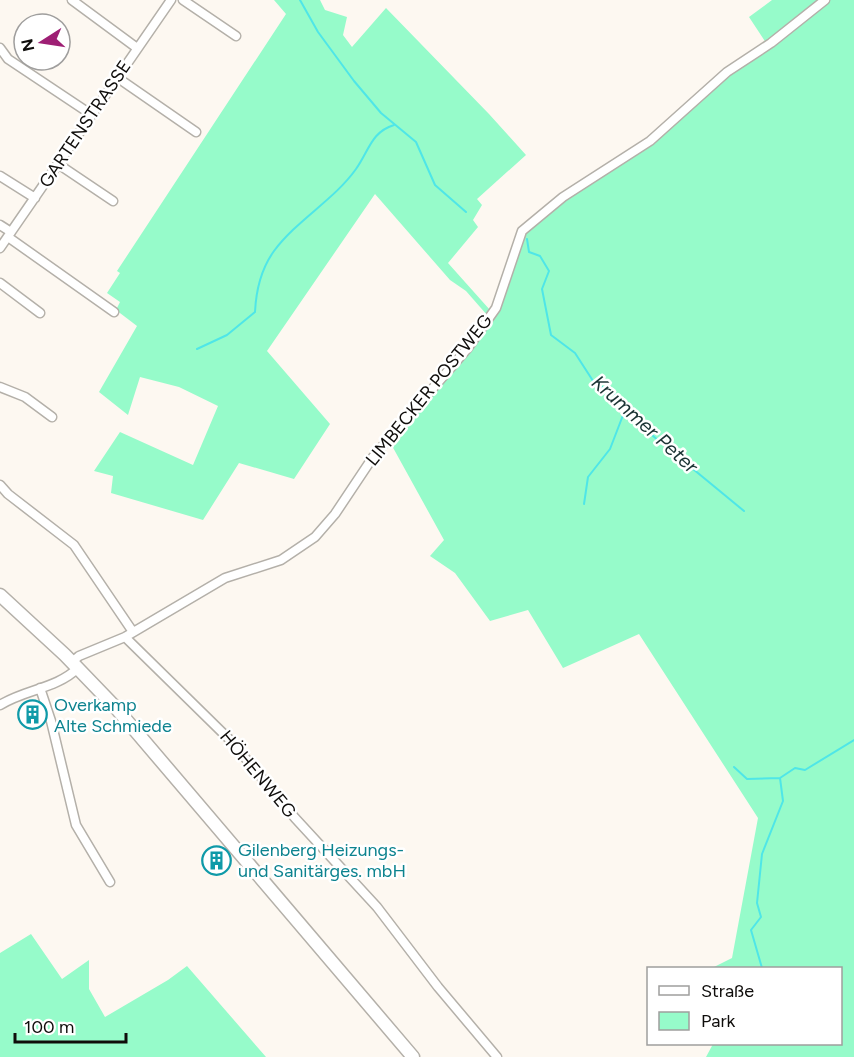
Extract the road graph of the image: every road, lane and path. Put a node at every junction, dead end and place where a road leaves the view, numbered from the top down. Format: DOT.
graph roads {
  1 [pos="72,0"];
  2 [pos="171,0"];
  3 [pos="183,0"];
  4 [pos="825,0"];
  5 [pos="236,36"];
  6 [pos="0,48"];
  7 [pos="137,48"];
  8 [pos="118,78"];
  9 [pos="92,115"];
  10 [pos="196,132"];
  11 [pos="58,164"];
  12 [pos="0,176"];
  13 [pos="34,198"];
  14 [pos="113,201"];
  15 [pos="0,225"];
  16 [pos="9,235"];
  17 [pos="0,248"];
  18 [pos="0,283"];
  19 [pos="114,312"];
  20 [pos="40,313"];
  21 [pos="0,387"];
  22 [pos="52,417"];
  23 [pos="0,485"];
  24 [pos="0,595"];
  25 [pos="129,635"];
  26 [pos="75,665"];
  27 [pos="40,688"];
  28 [pos="0,705"];
  29 [pos="110,882"];
  30 [pos="413,1057"];
  31 [pos="497,1057"];
  1 -- 7 [label="street"];
  2 -- 7 [label="street, GARTENSTRASSE"];
  3 -- 5 [label="street"];
  4 -- 25 [label="street, LIMBECKER POSTWEG"];
  6 -- 9 [label="street"];
  7 -- 8 [label="street, GARTENSTRASSE"];
  8 -- 9 [label="street, GARTENSTRASSE"];
  8 -- 10 [label="street"];
  9 -- 11 [label="street, GARTENSTRASSE"];
  11 -- 13 [label="street, GARTENSTRASSE"];
  11 -- 14 [label="street"];
  12 -- 13 [label="street"];
  13 -- 16 [label="street, GARTENSTRASSE"];
  15 -- 16 [label="street"];
  16 -- 17 [label="street, GARTENSTRASSE"];
  16 -- 19 [label="street"];
  18 -- 20 [label="street"];
  21 -- 22 [label="street"];
  23 -- 25 [label="street, HÖHENWEG"];
  24 -- 26 [label="main road"];
  25 -- 26 [label="street, LIMBECKER POSTWEG"];
  25 -- 31 [label="street, HÖHENWEG"];
  26 -- 27 [label="street, LIMBECKER POSTWEG"];
  26 -- 30 [label="main road"];
  27 -- 28 [label="street, LIMBECKER POSTWEG"];
  27 -- 29 [label="street"];
}
